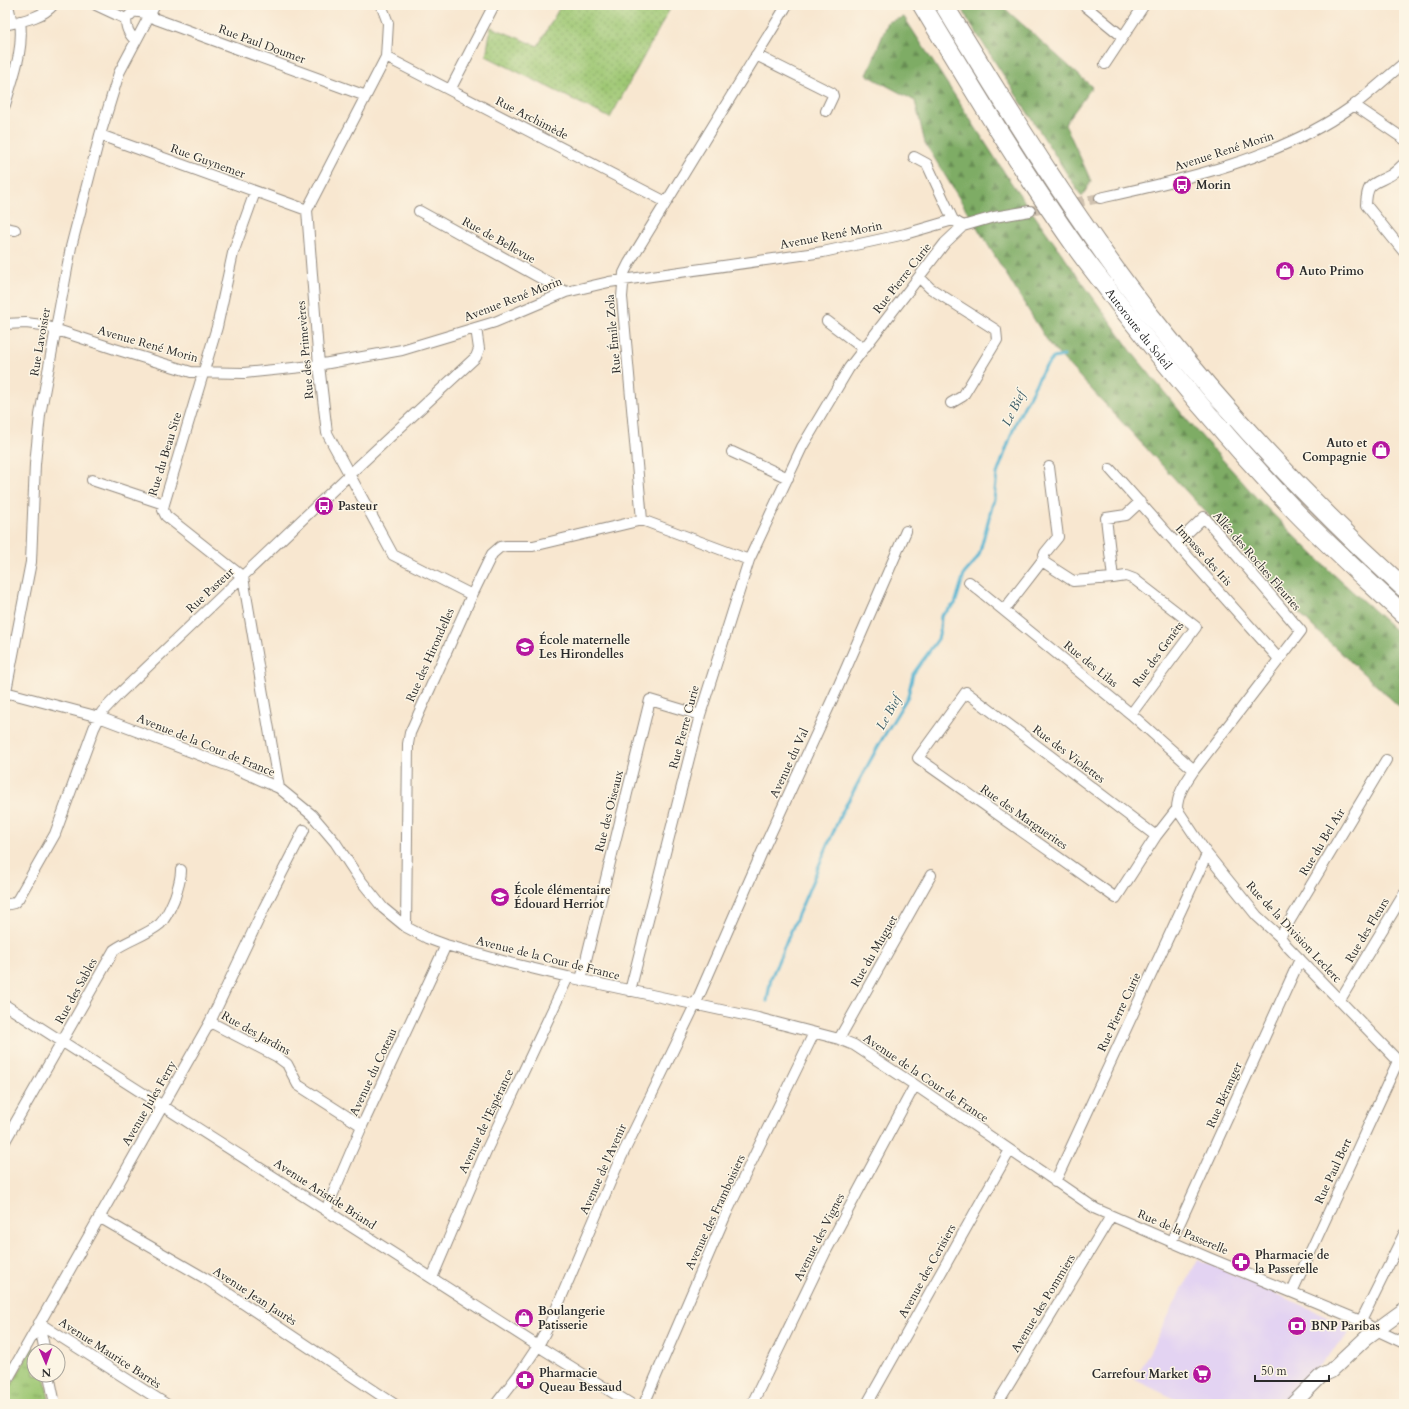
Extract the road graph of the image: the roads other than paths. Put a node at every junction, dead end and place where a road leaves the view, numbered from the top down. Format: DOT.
graph roads {
  1 [pos="8,5"];
  2 [pos="53,5"];
  3 [pos="96,5"];
  4 [pos="155,5"];
  5 [pos="380,5"];
  6 [pos="494,5"];
  7 [pos="786,5"];
  8 [pos="922,5"];
  9 [pos="944,5"];
  10 [pos="1084,5"];
  11 [pos="1144,5"];
  12 [pos="150,15"];
  13 [pos="126,19"];
  14 [pos="12,23"];
  15 [pos="1123,37"];
  16 [pos="136,40"];
  17 [pos="756,55"];
  18 [pos="386,57"];
  19 [pos="1404,63"];
  20 [pos="1105,64"];
  21 [pos="450,90"];
  22 [pos="366,96"];
  23 [pos="5,105"];
  24 [pos="1354,105"];
  25 [pos="826,111"];
  26 [pos="100,135"];
  27 [pos="1404,139"];
  28 [pos="914,158"];
  29 [pos="1404,164"];
  30 [pos="255,192"];
  31 [pos="1100,198"];
  32 [pos="666,202"];
  33 [pos="307,210"];
  34 [pos="419,211"];
  35 [pos="1030,211"];
  36 [pos="953,220"];
  37 [pos="963,226"];
  38 [pos="5,228"];
  39 [pos="16,230"];
  40 [pos="1404,252"];
  41 [pos="919,277"];
  42 [pos="625,279"];
  43 [pos="566,292"];
  44 [pos="827,321"];
  45 [pos="5,324"];
  46 [pos="476,328"];
  47 [pos="56,329"];
  48 [pos="864,349"];
  49 [pos="318,365"];
  50 [pos="204,373"];
  51 [pos="951,403"];
  52 [pos="732,452"];
  53 [pos="1049,467"];
  54 [pos="1110,469"];
  55 [pos="350,474"];
  56 [pos="788,478"];
  57 [pos="92,480"];
  58 [pos="1140,502"];
  59 [pos="164,504"];
  60 [pos="642,520"];
  61 [pos="906,532"];
  62 [pos="1176,544"];
  63 [pos="749,560"];
  64 [pos="1042,561"];
  65 [pos="243,577"];
  66 [pos="1113,578"];
  67 [pos="969,582"];
  68 [pos="1404,588"];
  69 [pos="472,595"];
  70 [pos="1004,610"];
  71 [pos="1404,615"];
  72 [pos="1279,659"];
  73 [pos="966,692"];
  74 [pos="5,693"];
  75 [pos="1131,714"];
  76 [pos="700,715"];
  77 [pos="99,717"];
  78 [pos="1386,760"];
  79 [pos="1194,770"];
  80 [pos="279,788"];
  81 [pos="1177,809"];
  82 [pos="304,830"];
  83 [pos="1156,836"];
  84 [pos="1207,854"];
  85 [pos="180,870"];
  86 [pos="932,875"];
  87 [pos="1404,894"];
  88 [pos="5,906"];
  89 [pos="406,926"];
  90 [pos="1280,937"];
  91 [pos="446,945"];
  92 [pos="1300,959"];
  93 [pos="568,978"];
  94 [pos="581,980"];
  95 [pos="630,991"];
  96 [pos="1340,1000"];
  97 [pos="5,1005"];
  98 [pos="695,1005"];
  99 [pos="210,1022"];
  100 [pos="814,1033"];
  101 [pos="839,1039"];
  102 [pos="63,1042"];
  103 [pos="1401,1064"];
  104 [pos="915,1085"];
  105 [pos="163,1106"];
  106 [pos="362,1126"];
  107 [pos="5,1141"];
  108 [pos="1010,1150"];
  109 [pos="1055,1182"];
  110 [pos="326,1210"];
  111 [pos="99,1216"];
  112 [pos="1112,1216"];
  113 [pos="1404,1234"];
  114 [pos="1171,1242"];
  115 [pos="432,1278"];
  116 [pos="1292,1292"];
  117 [pos="1404,1310"];
  118 [pos="1361,1321"];
  119 [pos="39,1323"];
  120 [pos="1376,1330"];
  121 [pos="43,1343"];
  122 [pos="1404,1343"];
  123 [pos="538,1346"];
  124 [pos="1331,1371"];
  125 [pos="51,1383"];
  126 [pos="5,1384"];
  127 [pos="55,1404"];
  128 [pos="166,1404"];
  129 [pos="394,1404"];
  130 [pos="496,1404"];
  131 [pos="631,1404"];
  132 [pos="644,1404"];
  133 [pos="752,1404"];
  134 [pos="868,1404"];
  135 [pos="997,1404"];
  136 [pos="1294,1404"];
  137 [pos="1305,1404"];
  1 -- 14 [label="street"];
  2 -- 14 [label="street"];
  3 -- 13 [label="street"];
  4 -- 12 [label="street, Rue Lavoisier"];
  5 -- 18 [label="street"];
  6 -- 21 [label="street"];
  7 -- 17 [label="street, Rue Émile Zola"];
  8 -- 71 [label="highway, Autoroute du Soleil"];
  9 -- 68 [label="highway, Autoroute du Soleil"];
  10 -- 15 [label="street"];
  11 -- 15 [label="street"];
  12 -- 13 [label="street"];
  12 -- 16 [label="street, Rue Lavoisier"];
  12 -- 22 [label="street, Rue Paul Doumer"];
  13 -- 16 [label="street"];
  14 -- 23 [label="street"];
  15 -- 20 [label="street"];
  16 -- 26 [label="street, Rue Lavoisier"];
  17 -- 25 [label="street"];
  17 -- 32 [label="street, Rue Émile Zola"];
  18 -- 21 [label="street, Rue Archimède"];
  18 -- 22 [label="street"];
  19 -- 24 [label="street, Avenue René Morin"];
  21 -- 32 [label="street, Rue Archimède"];
  22 -- 33 [label="street"];
  24 -- 27 [label="street"];
  24 -- 31 [label="street, Avenue René Morin"];
  26 -- 30 [label="street, Rue Guynemer"];
  26 -- 47 [label="street, Rue Lavoisier"];
  28 -- 36 [label="street"];
  29 -- 40 [label="street"];
  30 -- 33 [label="street, Rue Guynemer"];
  30 -- 50 [label="street, Rue du Beau Site"];
  32 -- 42 [label="street, Rue Émile Zola"];
  33 -- 49 [label="street, Rue des Primevères"];
  34 -- 43 [label="street, Rue de Bellevue"];
  35 -- 37 [label="street"];
  36 -- 37 [label="street"];
  36 -- 42 [label="street, Avenue René Morin"];
  37 -- 41 [label="street, Rue Pierre Curie"];
  38 -- 39 [label="street"];
  41 -- 48 [label="street, Rue Pierre Curie"];
  41 -- 51 [label="street"];
  42 -- 43 [label="street, Avenue René Morin"];
  42 -- 60 [label="street, Rue Émile Zola"];
  43 -- 46 [label="street, Avenue René Morin"];
  44 -- 48 [label="street"];
  45 -- 47 [label="street, Avenue René Morin"];
  46 -- 49 [label="street, Avenue René Morin"];
  46 -- 55 [label="street, Rue Pasteur"];
  47 -- 50 [label="street, Avenue René Morin"];
  47 -- 74 [label="street, Rue Lavoisier"];
  48 -- 56 [label="street, Rue Pierre Curie"];
  49 -- 50 [label="street, Avenue René Morin"];
  49 -- 55 [label="street, Rue des Primevères"];
  50 -- 59 [label="street, Rue du Beau Site"];
  52 -- 56 [label="street"];
  53 -- 64 [label="street"];
  54 -- 58 [label="street, Impasse des Iris"];
  55 -- 65 [label="street, Rue Pasteur"];
  55 -- 69 [label="street, Rue des Primevères"];
  56 -- 63 [label="street, Rue Pierre Curie"];
  57 -- 59 [label="street"];
  58 -- 62 [label="street, Impasse des Iris"];
  58 -- 66 [label="street"];
  59 -- 65 [label="street, Rue du Beau Site"];
  60 -- 63 [label="street"];
  60 -- 69 [label="street, Rue des Hirondelles"];
  61 -- 98 [label="street, Avenue du Val"];
  62 -- 72 [label="street, Impasse des Iris"];
  62 -- 72 [label="street, Allée des Roches Fleuries"];
  63 -- 76 [label="street, Rue Pierre Curie"];
  64 -- 66 [label="street, Rue des Genêts"];
  64 -- 70 [label="street"];
  65 -- 77 [label="street, Rue Pasteur"];
  65 -- 80 [label="street"];
  66 -- 75 [label="street, Rue des Genêts"];
  67 -- 70 [label="street, Rue des Lilas"];
  69 -- 89 [label="street, Rue des Hirondelles"];
  70 -- 75 [label="street, Rue des Lilas"];
  72 -- 79 [label="street"];
  73 -- 83 [label="street, Rue des Violettes"];
  73 -- 83 [label="street, Rue des Marguerites"];
  74 -- 77 [label="street, Avenue de la Cour de France"];
  75 -- 79 [label="street, Rue des Lilas"];
  76 -- 94 [label="street, Rue des Oiseaux"];
  76 -- 95 [label="street, Rue Pierre Curie"];
  77 -- 80 [label="street, Avenue de la Cour de France"];
  77 -- 88 [label="street, Rue Pasteur"];
  78 -- 90 [label="street, Rue du Bel Air"];
  79 -- 81 [label="street"];
  80 -- 89 [label="street, Avenue de la Cour de France"];
  81 -- 83 [label="street"];
  81 -- 84 [label="street, Rue de la Division Leclerc"];
  82 -- 99 [label="street, Avenue Jules Ferry"];
  84 -- 90 [label="street, Rue de la Division Leclerc"];
  84 -- 109 [label="street, Rue Pierre Curie"];
  85 -- 102 [label="street, Rue des Sables"];
  86 -- 101 [label="street, Rue du Muguet"];
  87 -- 96 [label="street, Rue des Fleurs"];
  89 -- 91 [label="street, Avenue de la Cour de France"];
  90 -- 92 [label="street, Rue de la Division Leclerc"];
  91 -- 93 [label="street, Avenue de la Cour de France"];
  91 -- 106 [label="street, Avenue du Coteau"];
  92 -- 96 [label="street, Rue de la Division Leclerc"];
  92 -- 114 [label="street, Rue Béranger"];
  93 -- 94 [label="street, Avenue de la Cour de France"];
  93 -- 115 [label="street, Avenue de l'Espérance"];
  94 -- 95 [label="street, Avenue de la Cour de France"];
  95 -- 98 [label="street, Avenue de la Cour de France"];
  96 -- 103 [label="street, Rue de la Division Leclerc"];
  97 -- 102 [label="street, Avenue Aristide Briand"];
  98 -- 100 [label="street, Avenue de la Cour de France"];
  98 -- 123 [label="street, Avenue de l'Avenir"];
  99 -- 105 [label="street, Avenue Jules Ferry"];
  99 -- 106 [label="street, Rue des Jardins"];
  100 -- 101 [label="street, Avenue de la Cour de France"];
  100 -- 132 [label="street, Avenue des Framboisiers"];
  101 -- 104 [label="street, Avenue de la Cour de France"];
  102 -- 105 [label="street, Avenue Aristide Briand"];
  102 -- 107 [label="street, Rue des Sables"];
  103 -- 116 [label="street, Rue Paul Bert"];
  104 -- 108 [label="street, Avenue de la Cour de France"];
  104 -- 133 [label="street, Avenue des Vignes"];
  105 -- 110 [label="street, Avenue Aristide Briand"];
  105 -- 111 [label="street, Avenue Jules Ferry"];
  106 -- 110 [label="street, Avenue du Coteau"];
  108 -- 109 [label="street, Avenue de la Cour de France"];
  108 -- 134 [label="street, Avenue des Cerisiers"];
  109 -- 112 [label="street, Avenue de la Cour de France"];
  110 -- 115 [label="street, Avenue Aristide Briand"];
  111 -- 119 [label="street, Avenue Jules Ferry"];
  111 -- 129 [label="street, Avenue Jean Jaurès"];
  112 -- 114 [label="street, Rue de la Passerelle"];
  112 -- 135 [label="street, Avenue des Pommiers"];
  113 -- 118 [label="street"];
  114 -- 116 [label="street, Rue de la Passerelle"];
  115 -- 123 [label="street, Avenue Aristide Briand"];
  116 -- 118 [label="street, Rue de la Passerelle"];
  117 -- 120 [label="main road"];
  118 -- 120 [label="street, Rue de la Passerelle"];
  119 -- 121 [label="street"];
  119 -- 126 [label="street, Avenue Jules Ferry"];
  119 -- 128 [label="street, Avenue Maurice Barrès"];
  120 -- 122 [label="street, Rue de la Passerelle"];
  120 -- 124 [label="main road"];
  123 -- 130 [label="street, Avenue de l'Avenir"];
  123 -- 131 [label="street, Avenue Aristide Briand"];
  124 -- 136 [label="main road"];
  124 -- 137 [label="main road"];
  125 -- 127 [label="street"];
}
